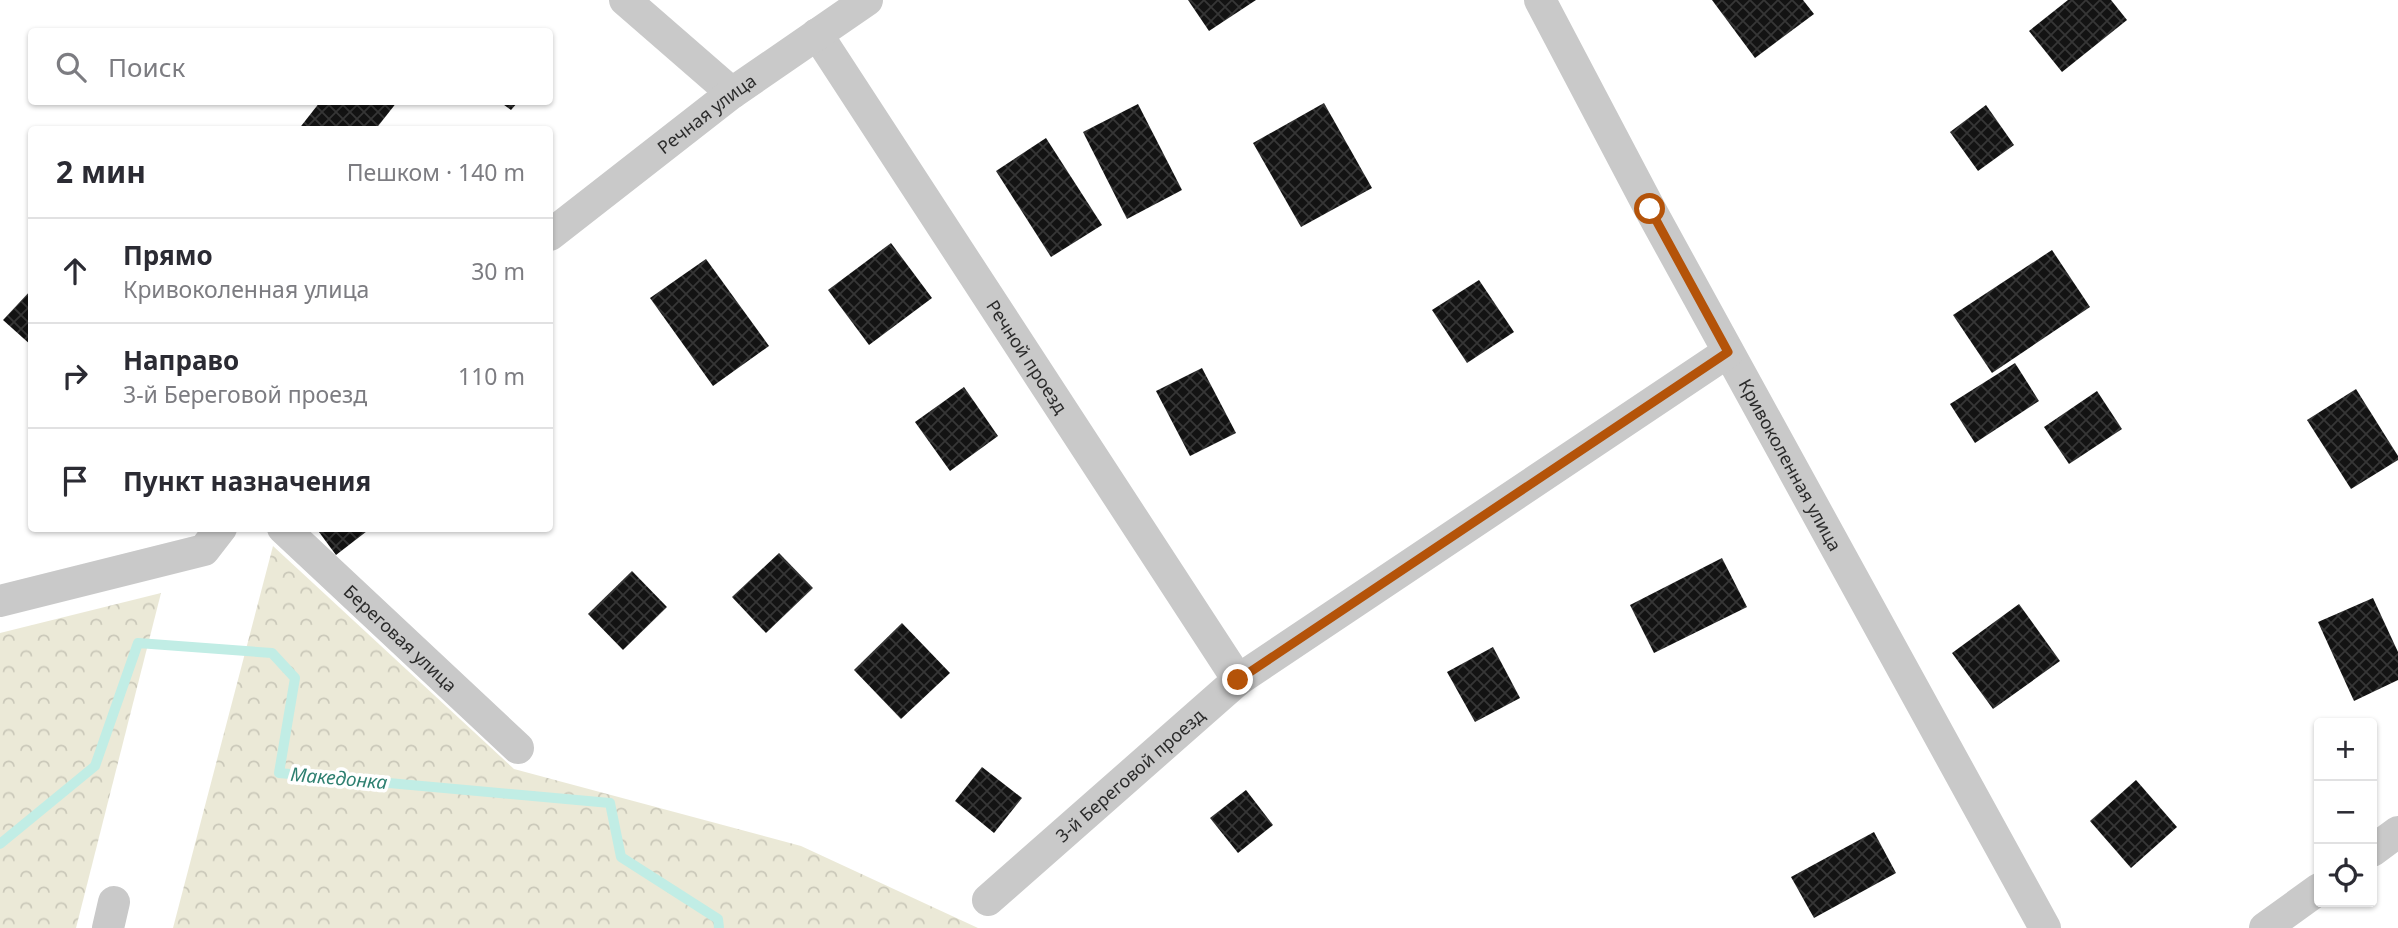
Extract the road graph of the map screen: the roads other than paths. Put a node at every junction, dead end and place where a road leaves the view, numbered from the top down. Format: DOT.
graph roads {
  1 [pos="625,0"];
  2 [pos="867,0"];
  3 [pos="1540,0"];
  4 [pos="817,34"];
  5 [pos="732,93"];
  6 [pos="553,232"];
  7 [pos="1728,352"];
  8 [pos="217,532"];
  9 [pos="287,532"];
  10 [pos="0,601"];
  11 [pos="1238,680"];
  12 [pos="519,748"];
  13 [pos="2398,832"];
  14 [pos="2377,847"];
  15 [pos="2314,893"];
  16 [pos="988,900"];
  17 [pos="2045,928"];
  18 [pos="2265,928"];
  1 -- 5 [label="street"];
  2 -- 4 [label="street, Речная улица"];
  3 -- 7 [label="street, Кривоколенная улица"];
  4 -- 5 [label="street, Речная улица"];
  4 -- 11 [label="street, Речной проезд"];
  5 -- 6 [label="street, Речная улица"];
  7 -- 11 [label="street, 3-й Береговой проезд"];
  7 -- 17 [label="street, Кривоколенная улица"];
  8 -- 10 [label="street"];
  9 -- 12 [label="street, Береговая улица"];
  11 -- 16 [label="street, 3-й Береговой проезд"];
  13 -- 14 [label="street"];
  15 -- 18 [label="street"];
}
